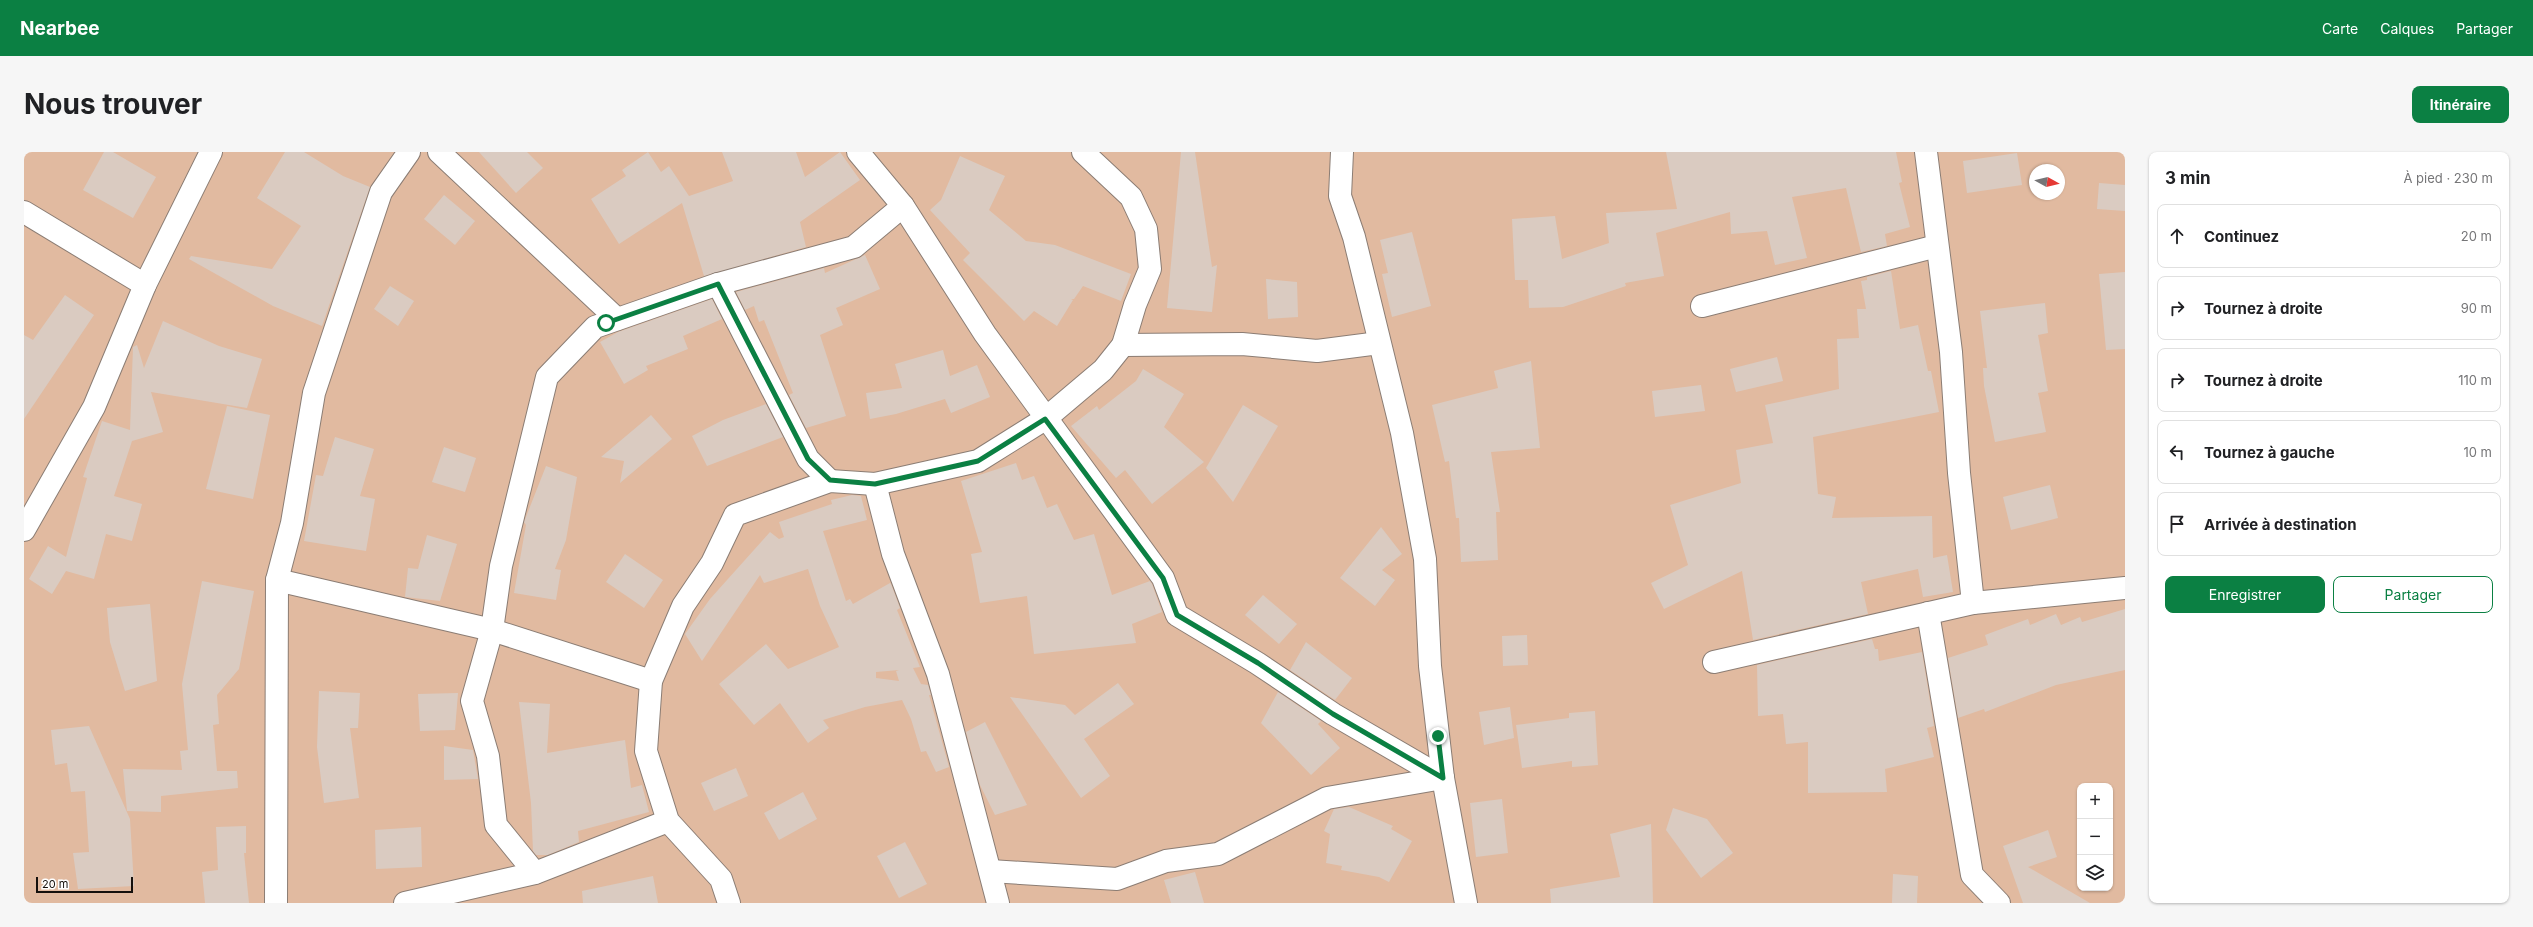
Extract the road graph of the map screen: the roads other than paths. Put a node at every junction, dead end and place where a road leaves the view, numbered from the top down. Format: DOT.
graph roads {
  1 [pos="211,152"];
  2 [pos="409,152"];
  3 [pos="439,152"];
  4 [pos="858,152"];
  5 [pos="1083,152"];
  6 [pos="1342,152"];
  7 [pos="1926,152"];
  8 [pos="903,206"];
  9 [pos="24,212"];
  10 [pos="1937,246"];
  11 [pos="718,284"];
  12 [pos="145,285"];
  13 [pos="1702,306"];
  14 [pos="617,319"];
  15 [pos="1379,343"];
  16 [pos="1123,345"];
  17 [pos="1045,419"];
  18 [pos="830,480"];
  19 [pos="875,484"];
  20 [pos="24,530"];
  21 [pos="277,580"];
  22 [pos="2125,588"];
  23 [pos="1973,603"];
  24 [pos="1928,614"];
  25 [pos="492,630"];
  26 [pos="1714,662"];
  27 [pos="651,681"];
  28 [pos="1443,778"];
  29 [pos="668,822"];
  30 [pos="990,871"];
  31 [pos="535,873"];
  32 [pos="276,903"];
  33 [pos="405,903"];
  34 [pos="729,903"];
  35 [pos="998,903"];
  36 [pos="1466,903"];
  37 [pos="1999,903"];
  1 -- 12 [label="street"];
  2 -- 21 [label="street"];
  3 -- 14 [label="street"];
  4 -- 8 [label="street"];
  5 -- 16 [label="street"];
  6 -- 15 [label="street"];
  7 -- 10 [label="street"];
  8 -- 11 [label="street"];
  8 -- 17 [label="street"];
  9 -- 12 [label="street"];
  10 -- 13 [label="street"];
  10 -- 23 [label="street"];
  11 -- 14 [label="street"];
  11 -- 18 [label="street"];
  12 -- 20 [label="street"];
  14 -- 25 [label="street"];
  15 -- 16 [label="street"];
  15 -- 28 [label="street"];
  16 -- 17 [label="street"];
  17 -- 19 [label="street"];
  17 -- 28 [label="street"];
  18 -- 19 [label="street"];
  18 -- 27 [label="street"];
  19 -- 30 [label="street"];
  21 -- 25 [label="street"];
  21 -- 32 [label="street"];
  22 -- 23 [label="street"];
  23 -- 24 [label="street"];
  24 -- 26 [label="street"];
  24 -- 37 [label="street"];
  25 -- 27 [label="street"];
  25 -- 31 [label="street"];
  27 -- 29 [label="street"];
  28 -- 30 [label="street"];
  28 -- 36 [label="street"];
  29 -- 31 [label="street"];
  29 -- 34 [label="street"];
  30 -- 35 [label="street"];
  31 -- 33 [label="street"];
}
